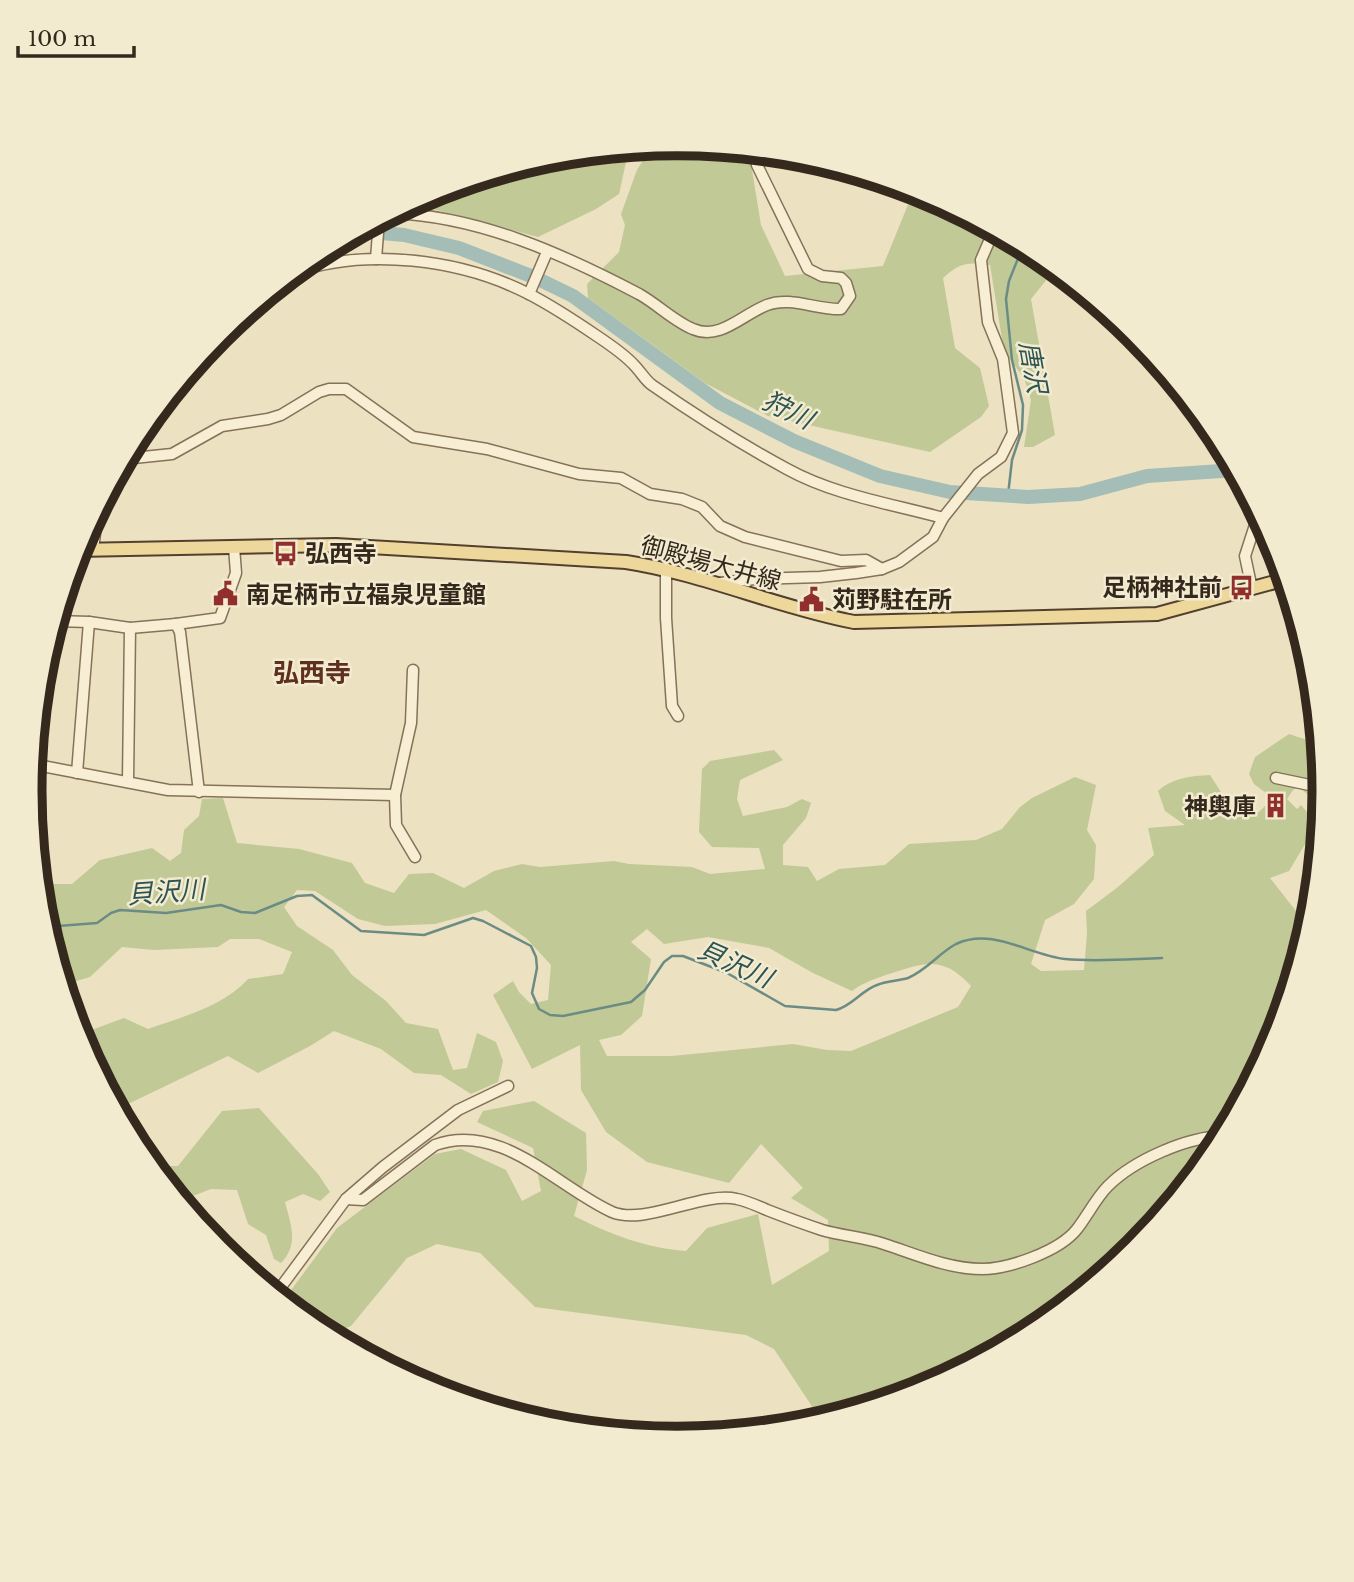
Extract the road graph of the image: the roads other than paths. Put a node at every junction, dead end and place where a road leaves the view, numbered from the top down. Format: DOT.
graph roads {
  1 [pos="759,161"];
  2 [pos="408,216"];
  3 [pos="378,231"];
  4 [pos="990,239"];
  5 [pos="547,252"];
  6 [pos="377,255"];
  7 [pos="322,264"];
  8 [pos="528,294"];
  9 [pos="136,459"];
  10 [pos="945,516"];
  11 [pos="1254,527"];
  12 [pos="94,538"];
  13 [pos="234,547"];
  14 [pos="89,550"];
  15 [pos="93,550"];
  16 [pos="666,568"];
  17 [pos="882,569"];
  18 [pos="1276,582"];
  19 [pos="719,583"];
  20 [pos="1252,589"];
  21 [pos="66,621"];
  22 [pos="89,622"];
  23 [pos="176,624"];
  24 [pos="130,628"];
  25 [pos="413,670"];
  26 [pos="678,716"];
  27 [pos="43,766"];
  28 [pos="77,773"];
  29 [pos="1276,778"];
  30 [pos="128,781"];
  31 [pos="1312,785"];
  32 [pos="199,792"];
  33 [pos="395,795"];
  34 [pos="415,857"];
  35 [pos="508,1086"];
  36 [pos="1210,1137"];
  37 [pos="346,1199"];
  38 [pos="281,1287"];
  1 -- 5 [label="street"];
  2 -- 5 [label="street"];
  3 -- 6 [label="street"];
  4 -- 10 [label="street"];
  5 -- 8 [label="street"];
  6 -- 7 [label="street"];
  6 -- 8 [label="street"];
  8 -- 10 [label="street"];
  9 -- 17 [label="street"];
  10 -- 17 [label="street"];
  11 -- 20 [label="street"];
  12 -- 15 [label="street"];
  13 -- 15 [label="main road, 御殿場大井線"];
  13 -- 16 [label="main road, 御殿場大井線"];
  13 -- 23 [label="street"];
  14 -- 15 [label="main road, 御殿場大井線"];
  16 -- 19 [label="main road, 御殿場大井線"];
  16 -- 26 [label="street"];
  17 -- 19 [label="street"];
  18 -- 20 [label="main road, 御殿場大井線"];
  19 -- 20 [label="main road, 御殿場大井線"];
  21 -- 22 [label="street"];
  22 -- 24 [label="street"];
  22 -- 28 [label="street"];
  23 -- 24 [label="street"];
  23 -- 32 [label="street"];
  24 -- 30 [label="street"];
  25 -- 33 [label="street"];
  27 -- 28 [label="street"];
  28 -- 30 [label="street"];
  29 -- 31 [label="street"];
  30 -- 32 [label="street"];
  32 -- 33 [label="street"];
  33 -- 34 [label="street"];
  35 -- 37 [label="street"];
  36 -- 37 [label="street"];
  37 -- 38 [label="street"];
}
